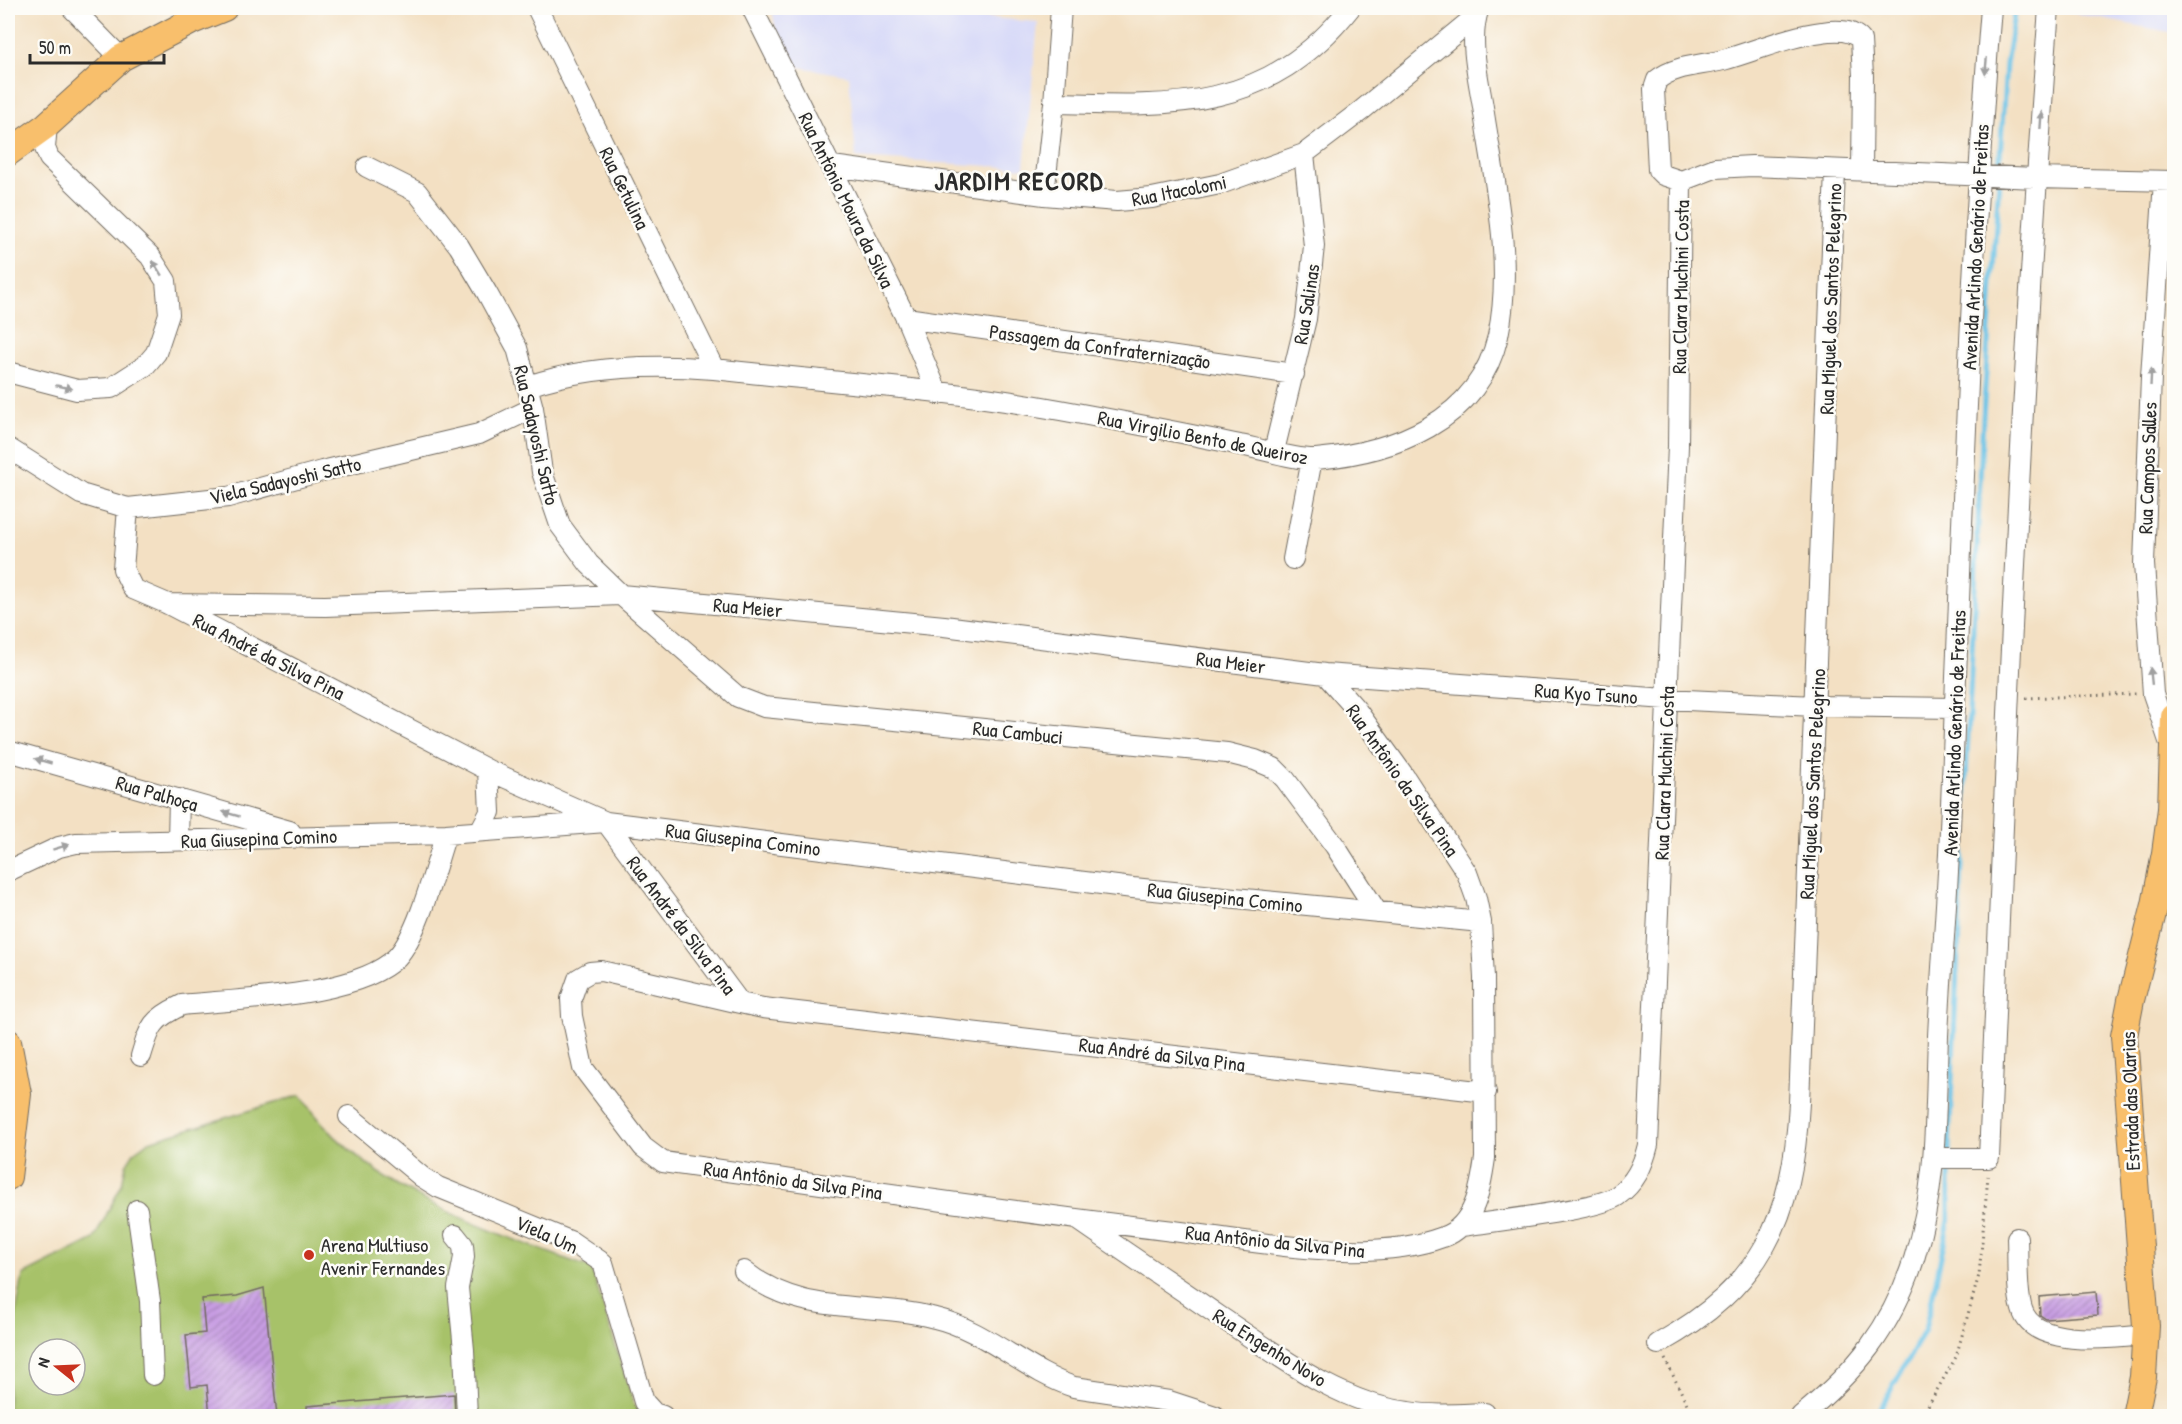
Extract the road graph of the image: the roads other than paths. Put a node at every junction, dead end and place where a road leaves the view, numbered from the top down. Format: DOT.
graph roads {
  1 [pos="72,8"];
  2 [pos="224,8"];
  3 [pos="537,8"];
  4 [pos="753,8"];
  5 [pos="1061,8"];
  6 [pos="1350,8"];
  7 [pos="1991,8"];
  8 [pos="2049,8"];
  9 [pos="1478,12"];
  10 [pos="121,58"];
  11 [pos="1054,103"];
  12 [pos="47,125"];
  13 [pos="8,153"];
  14 [pos="1304,153"];
  15 [pos="832,166"];
  16 [pos="367,167"];
  17 [pos="1862,169"];
  18 [pos="1835,170"];
  19 [pos="1980,174"];
  20 [pos="2036,178"];
  21 [pos="1681,181"];
  22 [pos="2169,181"];
  23 [pos="1044,195"];
  24 [pos="906,318"];
  25 [pos="714,369"];
  26 [pos="8,372"];
  27 [pos="1294,374"];
  28 [pos="528,386"];
  29 [pos="938,394"];
  30 [pos="533,408"];
  31 [pos="8,448"];
  32 [pos="1274,452"];
  33 [pos="1311,459"];
  34 [pos="128,508"];
  35 [pos="1293,560"];
  36 [pos="621,595"];
  37 [pos="168,604"];
  38 [pos="1325,674"];
  39 [pos="1666,699"];
  40 [pos="1816,706"];
  41 [pos="1955,708"];
  42 [pos="2175,717"];
  43 [pos="8,751"];
  44 [pos="2173,752"];
  45 [pos="488,770"];
  46 [pos="179,799"];
  47 [pos="2173,811"];
  48 [pos="606,822"];
  49 [pos="480,831"];
  50 [pos="446,834"];
  51 [pos="307,836"];
  52 [pos="178,840"];
  53 [pos="8,872"];
  54 [pos="1377,912"];
  55 [pos="1481,922"];
  56 [pos="740,1003"];
  57 [pos="8,1042"];
  58 [pos="141,1056"];
  59 [pos="1486,1092"];
  60 [pos="349,1116"];
  61 [pos="1940,1158"];
  62 [pos="8,1177"];
  63 [pos="137,1210"];
  64 [pos="1076,1219"];
  65 [pos="1463,1227"];
  66 [pos="455,1235"];
  67 [pos="2017,1239"];
  68 [pos="744,1272"];
  69 [pos="150,1301"];
  70 [pos="2146,1335"];
  71 [pos="162,1337"];
  72 [pos="1658,1344"];
  73 [pos="153,1375"];
  74 [pos="1485,1413"];
  75 [pos="467,1416"];
  76 [pos="663,1416"];
  77 [pos="1215,1416"];
  78 [pos="1801,1416"];
  79 [pos="2135,1416"];
  1 -- 10 [label="street"];
  2 -- 10 [label="main road"];
  3 -- 25 [label="street, Rua Getulina"];
  4 -- 15 [label="street, Rua Antônio Moura da Silva"];
  5 -- 11 [label="street"];
  6 -- 11 [label="street"];
  7 -- 19 [label="street, Avenida Arlindo Genário de Freitas, one-way"];
  20 -- 8 [label="street, one-way"];
  9 -- 14 [label="street, Rua Itacolomi"];
  9 -- 33 [label="street, Rua Virgilio Bento de Queiroz"];
  10 -- 12 [label="main road"];
  11 -- 23 [label="street"];
  12 -- 13 [label="main road"];
  26 -- 12 [label="street, one-way"];
  14 -- 23 [label="street, Rua Itacolomi"];
  14 -- 27 [label="street, Rua Salinas"];
  15 -- 23 [label="street, Rua Itacolomi"];
  15 -- 24 [label="street, Rua Antônio Moura da Silva"];
  16 -- 28 [label="street, Rua Sadayoshi Satto"];
  17 -- 18 [label="street"];
  17 -- 19 [label="street"];
  17 -- 21 [label="street"];
  18 -- 21 [label="street"];
  18 -- 40 [label="street, Rua Miguel dos Santos Pelegrino"];
  19 -- 20 [label="street"];
  19 -- 41 [label="street, Avenida Arlindo Genário de Freitas"];
  20 -- 22 [label="street"];
  20 -- 61 [label="street"];
  21 -- 39 [label="street, Rua Clara Muchini Costa"];
  44 -- 22 [label="street, Rua Campos Salles, one-way"];
  24 -- 27 [label="street, Passagem da Confraternização"];
  24 -- 29 [label="street, Rua Antônio Moura da Silva"];
  25 -- 28 [label="street, Rua Virgilio Bento de Queiroz"];
  25 -- 29 [label="street, Rua Virgilio Bento de Queiroz"];
  27 -- 32 [label="street, Rua Salinas"];
  28 -- 30 [label="street, Rua Sadayoshi Satto"];
  29 -- 32 [label="street, Rua Virgilio Bento de Queiroz"];
  30 -- 34 [label="street, Viela Sadayoshi Satto"];
  30 -- 36 [label="street, Rua Sadayoshi Satto"];
  31 -- 34 [label="street, Viela Sadayoshi Satto"];
  32 -- 33 [label="street, Rua Virgilio Bento de Queiroz"];
  33 -- 35 [label="street"];
  34 -- 37 [label="street, Rua André da Silva Pina"];
  36 -- 37 [label="street, Rua Meier"];
  36 -- 38 [label="street, Rua Meier"];
  36 -- 54 [label="street, Rua Cambuci"];
  37 -- 45 [label="street, Rua André da Silva Pina"];
  38 -- 39 [label="street, Rua Kyo Tsuno"];
  38 -- 55 [label="street, Rua Antônio da Silva Pina"];
  39 -- 40 [label="street, Rua Kyo Tsuno"];
  39 -- 65 [label="street, Rua Clara Muchini Costa"];
  40 -- 41 [label="street, Rua Kyo Tsuno"];
  40 -- 72 [label="street, Rua Miguel dos Santos Pelegrino"];
  41 -- 61 [label="street, Avenida Arlindo Genário de Freitas"];
  42 -- 44 [label="main road, Estrada das Olarias"];
  46 -- 43 [label="street, Rua Palhoça, one-way"];
  44 -- 47 [label="main road, Estrada das Olarias"];
  45 -- 48 [label="street, Rua André da Silva Pina"];
  45 -- 49 [label="street"];
  51 -- 46 [label="street, Rua Palhoça, one-way"];
  46 -- 52 [label="street"];
  47 -- 70 [label="main road, Estrada das Olarias"];
  48 -- 49 [label="street, Rua Giusepina Comino"];
  48 -- 54 [label="street, Rua Giusepina Comino"];
  48 -- 56 [label="street, Rua André da Silva Pina"];
  49 -- 50 [label="street, Rua Giusepina Comino"];
  50 -- 51 [label="street, Rua Giusepina Comino"];
  50 -- 58 [label="street"];
  51 -- 52 [label="street, Rua Giusepina Comino"];
  53 -- 52 [label="street, Rua Giusepina Comino, one-way"];
  54 -- 55 [label="street, Rua Giusepina Comino"];
  55 -- 59 [label="street, Rua Antônio da Silva Pina"];
  56 -- 59 [label="street, Rua André da Silva Pina"];
  56 -- 64 [label="street, Rua Antônio da Silva Pina"];
  57 -- 62 [label="main road"];
  59 -- 65 [label="street, Rua Antônio da Silva Pina"];
  60 -- 76 [label="street, Viela Um"];
  61 -- 78 [label="street, Avenida Arlindo Genário de Freitas"];
  63 -- 69 [label="street"];
  64 -- 65 [label="street, Rua Antônio da Silva Pina"];
  64 -- 74 [label="street, Rua Engenho Novo"];
  66 -- 75 [label="street"];
  67 -- 70 [label="street"];
  68 -- 77 [label="street"];
  69 -- 71 [label="street"];
  69 -- 73 [label="street"];
  70 -- 79 [label="main road, Estrada das Olarias"];
}
